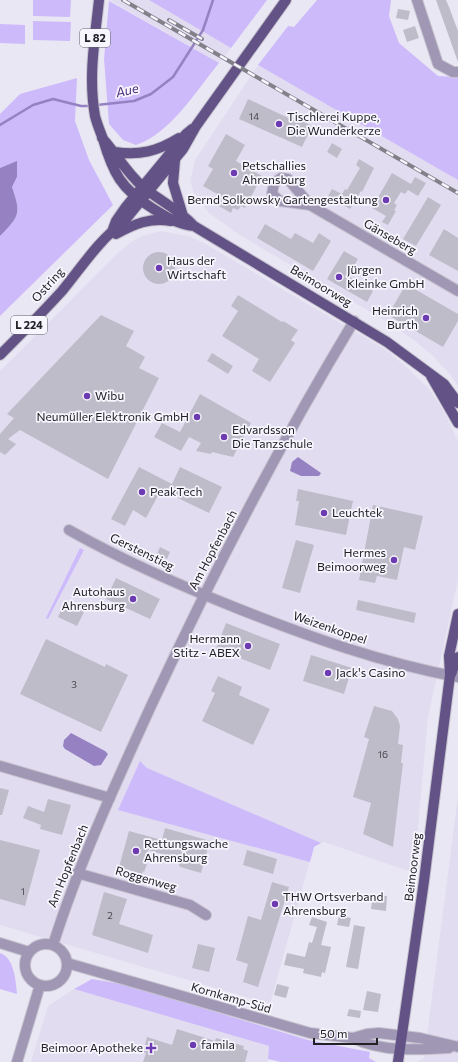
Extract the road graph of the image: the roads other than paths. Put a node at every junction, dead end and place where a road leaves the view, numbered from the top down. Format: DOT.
graph roads {
  1 [pos="99,0"];
  2 [pos="286,0"];
  3 [pos="417,0"];
  4 [pos="458,72"];
  5 [pos="196,126"];
  6 [pos="186,134"];
  7 [pos="102,138"];
  8 [pos="115,152"];
  9 [pos="176,160"];
  10 [pos="146,190"];
  11 [pos="138,199"];
  12 [pos="310,205"];
  13 [pos="181,219"];
  14 [pos="104,240"];
  15 [pos="458,291"];
  16 [pos="354,321"];
  17 [pos="0,356"];
  18 [pos="430,374"];
  19 [pos="458,403"];
  20 [pos="457,420"];
  21 [pos="69,530"];
  22 [pos="204,595"];
  23 [pos="458,614"];
  24 [pos="458,657"];
  25 [pos="454,676"];
  26 [pos="0,766"];
  27 [pos="110,798"];
  28 [pos="77,873"];
  29 [pos="206,915"];
  30 [pos="1,944"];
  31 [pos="53,945"];
  32 [pos="27,957"];
  33 [pos="66,967"];
  34 [pos="40,985"];
  35 [pos="402,1036"];
  36 [pos="353,1038"];
  37 [pos="458,1047"];
  38 [pos="400,1048"];
  39 [pos="17,1062"];
  40 [pos="398,1062"];
  1 -- 7 [label="main road, L 82"];
  2 -- 5 [label="main road, Ostring"];
  3 -- 4 [label="street"];
  5 -- 6 [label="main road, Ostring"];
  5 -- 9 [label="main road, Ostring"];
  6 -- 8 [label="main road"];
  6 -- 10 [label="main road, Ostring"];
  7 -- 8 [label="main road, L 82"];
  7 -- 11 [label="main road, L 82"];
  8 -- 10 [label="main road, L 82"];
  9 -- 10 [label="main road, Ostring"];
  9 -- 13 [label="main road"];
  10 -- 11 [label="main road, Ostring"];
  10 -- 13 [label="main road, Beimoorweg"];
  11 -- 13 [label="main road, Beimoorweg"];
  11 -- 14 [label="main road, Ostring / L 224"];
  12 -- 15 [label="street, Gänseberg"];
  13 -- 14 [label="main road"];
  13 -- 16 [label="main road, Beimoorweg"];
  14 -- 17 [label="main road, Ostring / L 224"];
  16 -- 18 [label="main road, Beimoorweg"];
  16 -- 22 [label="street, Am Hopfenbach"];
  18 -- 19 [label="main road, Beimoorweg"];
  18 -- 20 [label="main road, Beimoorweg"];
  21 -- 22 [label="street, Gerstenstieg"];
  22 -- 25 [label="street, Weizenkoppel"];
  22 -- 27 [label="street, Am Hopfenbach"];
  23 -- 25 [label="main road, Beimoorweg"];
  24 -- 25 [label="main road, Beimoorweg"];
  25 -- 35 [label="main road, Beimoorweg"];
  26 -- 27 [label="street"];
  27 -- 28 [label="street, Am Hopfenbach"];
  28 -- 29 [label="street, Roggenweg"];
  28 -- 31 [label="street, Am Hopfenbach"];
  30 -- 32 [label="street"];
  31 -- 32 [label="street"];
  31 -- 33 [label="street"];
  32 -- 34 [label="street"];
  33 -- 34 [label="street"];
  33 -- 36 [label="street, Kornkamp-Süd"];
  34 -- 39 [label="street"];
  35 -- 36 [label="street, Kornkamp-Süd"];
  35 -- 37 [label="street, Kornkamp-Süd"];
  35 -- 38 [label="main road, Beimoorweg"];
  36 -- 38 [label="street, Kornkamp-Süd"];
  37 -- 38 [label="street, Kornkamp-Süd"];
  38 -- 40 [label="main road, Beimoorweg"];
}
